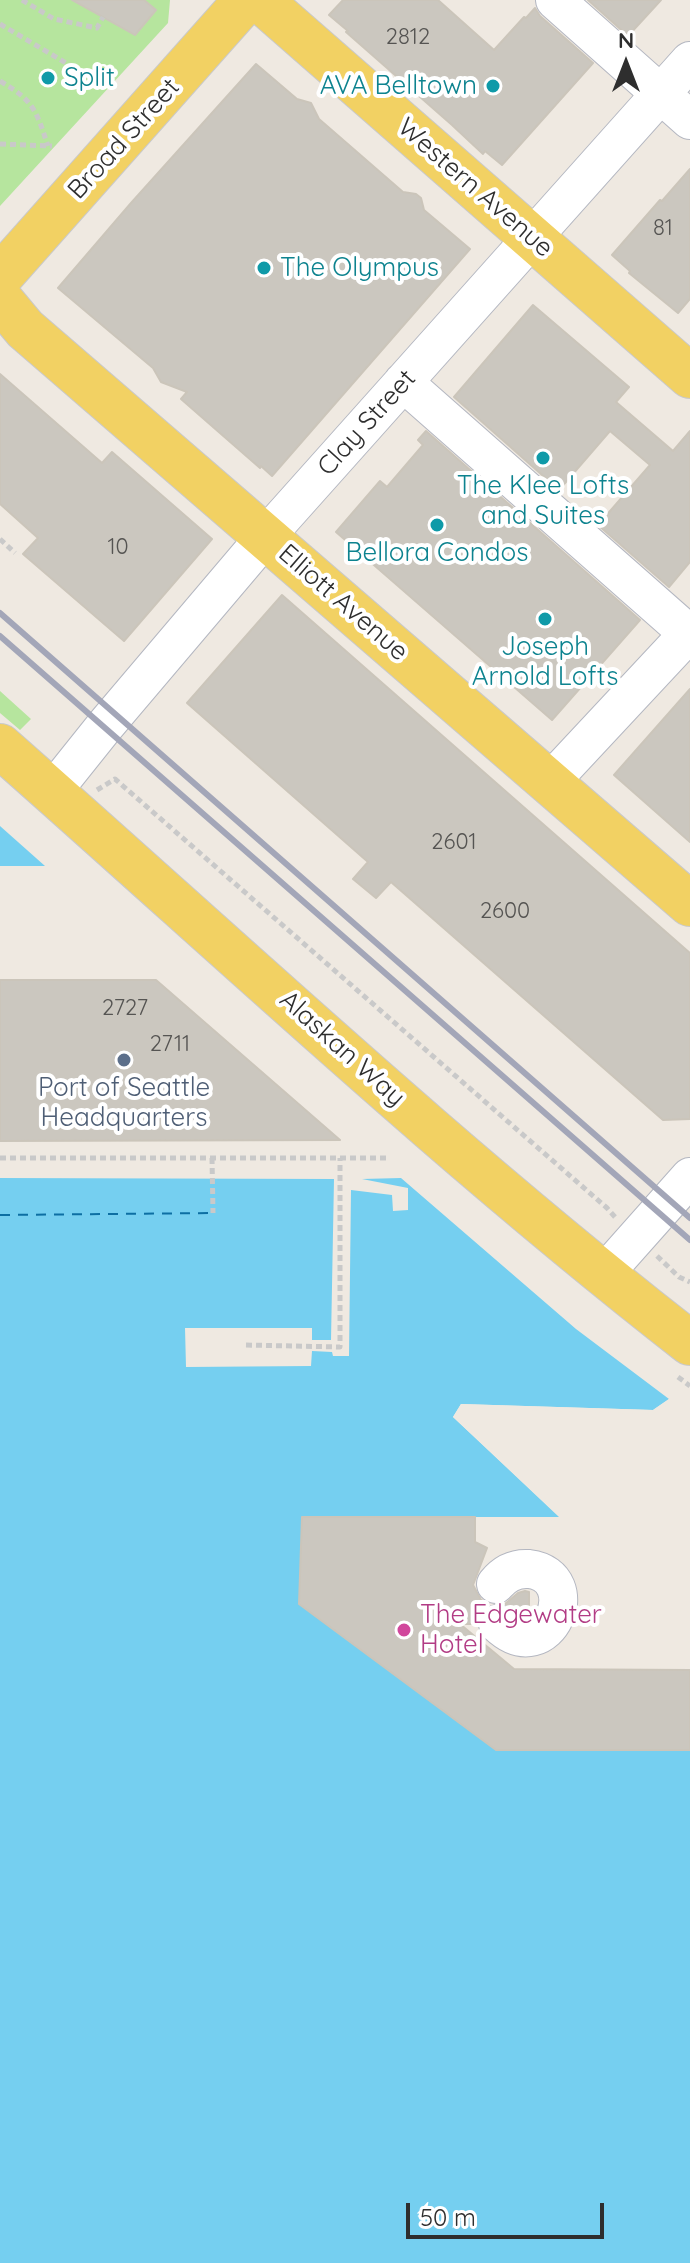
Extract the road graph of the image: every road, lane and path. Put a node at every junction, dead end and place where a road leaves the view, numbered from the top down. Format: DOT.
graph roads {
  1 [pos="22,0"];
  2 [pos="246,0"];
  3 [pos="260,0"];
  4 [pos="555,0"];
  5 [pos="103,17"];
  6 [pos="0,24"];
  7 [pos="690,61"];
  8 [pos="0,81"];
  9 [pos="103,87"];
  10 [pos="660,94"];
  11 [pos="690,120"];
  12 [pos="0,144"];
  13 [pos="531,237"];
  14 [pos="0,277"];
  15 [pos="0,299"];
  16 [pos="690,376"];
  17 [pos="403,382"];
  18 [pos="266,536"];
  19 [pos="0,539"];
  20 [pos="15,553"];
  21 [pos="690,634"];
  22 [pos="0,746"];
  23 [pos="549,783"];
  24 [pos="96,791"];
  25 [pos="52,792"];
  26 [pos="690,904"];
  27 [pos="0,1158"];
  28 [pos="212,1158"];
  29 [pos="340,1158"];
  30 [pos="389,1158"];
  31 [pos="690,1177"];
  32 [pos="607,1208"];
  33 [pos="213,1213"];
  34 [pos="651,1251"];
  35 [pos="603,1275"];
  36 [pos="690,1282"];
  37 [pos="690,1343"];
  38 [pos="246,1345"];
  39 [pos="496,1584"];
  40 [pos="498,1624"];
  1 -- 5 [label="path"];
  2 -- 14 [label="main road, Broad Street"];
  3 -- 13 [label="main road, Western Avenue"];
  4 -- 10 [label="street"];
  6 -- 9 [label="path"];
  7 -- 10 [label="street, Clay Street"];
  8 -- 12 [label="path"];
  10 -- 11 [label="street"];
  10 -- 13 [label="street, Clay Street"];
  13 -- 16 [label="main road, Western Avenue"];
  13 -- 17 [label="street, Clay Street"];
  15 -- 18 [label="main road, Elliott Avenue"];
  17 -- 18 [label="street, Clay Street"];
  17 -- 21 [label="street"];
  18 -- 23 [label="main road, Elliott Avenue"];
  18 -- 25 [label="street, Clay Street"];
  19 -- 20 [label="path"];
  21 -- 23 [label="street"];
  22 -- 25 [label="main road, Alaskan Way"];
  23 -- 26 [label="main road, Elliott Avenue"];
  24 -- 32 [label="path"];
  25 -- 35 [label="main road, Alaskan Way"];
  27 -- 28 [label="path"];
  28 -- 29 [label="path"];
  28 -- 33 [label="path"];
  29 -- 30 [label="path"];
  29 -- 38 [label="path"];
  31 -- 35 [label="street"];
  34 -- 36 [label="path"];
  35 -- 37 [label="main road, Alaskan Way"];
  39 -- 40 [label="street"];
}
